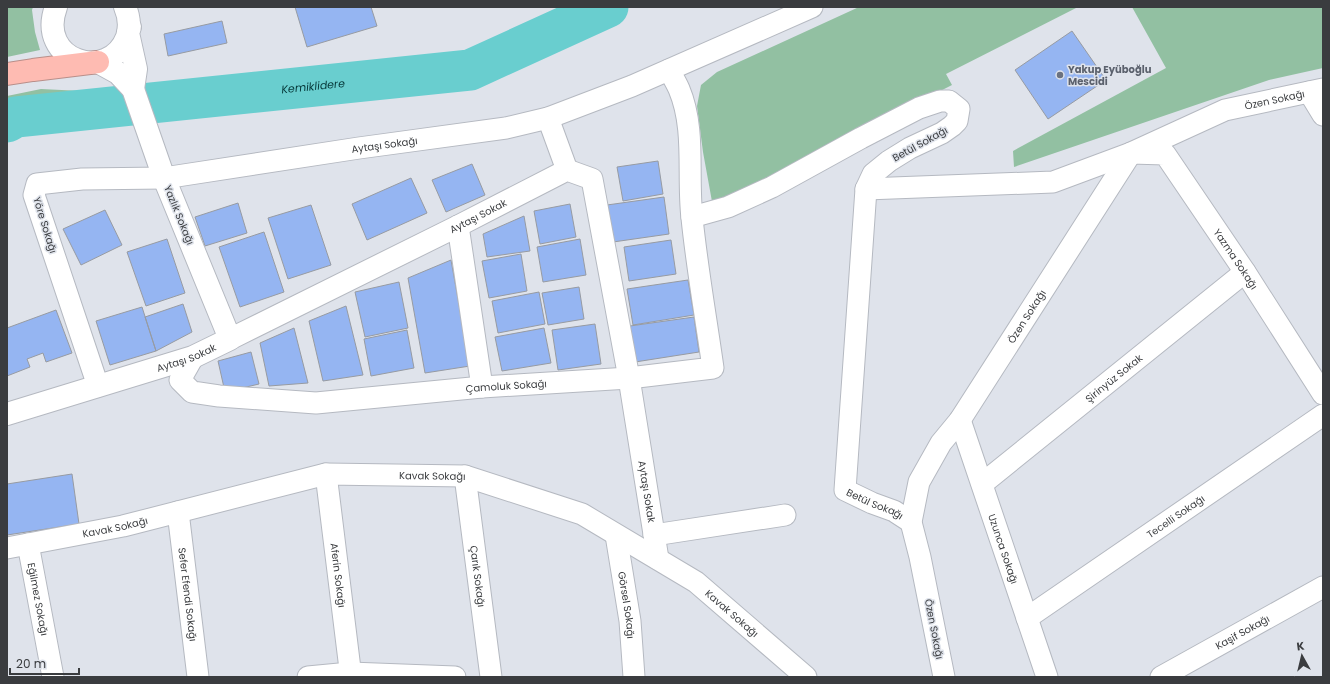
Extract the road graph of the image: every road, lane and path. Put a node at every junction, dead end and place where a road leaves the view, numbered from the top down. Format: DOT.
graph roads {
  1 [pos="56,7"];
  2 [pos="125,7"];
  3 [pos="137,7"];
  4 [pos="812,7"];
  5 [pos="128,33"];
  6 [pos="98,62"];
  7 [pos="669,70"];
  8 [pos="7,74"];
  9 [pos="133,89"];
  10 [pos="1316,91"];
  11 [pos="1323,115"];
  12 [pos="548,118"];
  13 [pos="1131,153"];
  14 [pos="567,170"];
  15 [pos="164,178"];
  16 [pos="866,188"];
  17 [pos="692,217"];
  18 [pos="458,226"];
  19 [pos="1245,272"];
  20 [pos="230,339"];
  21 [pos="193,357"];
  22 [pos="629,378"];
  23 [pos="98,386"];
  24 [pos="482,387"];
  25 [pos="1323,394"];
  26 [pos="7,414"];
  27 [pos="1323,415"];
  28 [pos="960,420"];
  29 [pos="326,474"];
  30 [pos="465,476"];
  31 [pos="982,484"];
  32 [pos="178,512"];
  33 [pos="785,515"];
  34 [pos="911,522"];
  35 [pos="616,534"];
  36 [pos="654,535"];
  37 [pos="28,544"];
  38 [pos="7,548"];
  39 [pos="658,559"];
  40 [pos="1323,586"];
  41 [pos="1027,618"];
  42 [pos="351,675"];
  43 [pos="53,677"];
  44 [pos="198,677"];
  45 [pos="308,677"];
  46 [pos="455,677"];
  47 [pos="491,677"];
  48 [pos="634,677"];
  49 [pos="806,677"];
  50 [pos="944,677"];
  51 [pos="1047,677"];
  52 [pos="1161,677"];
  1 -- 6 [label="street, Yazlık Sokağı"];
  2 -- 5 [label="street, Yazlık Sokağı"];
  3 -- 5 [label="street"];
  4 -- 7 [label="street, Aytaşı Sokağı"];
  5 -- 6 [label="street"];
  5 -- 9 [label="street, Yazlık Sokağı"];
  6 -- 8 [label="highway"];
  6 -- 9 [label="street, Yazlık Sokağı"];
  7 -- 12 [label="street, Aytaşı Sokağı"];
  7 -- 17 [label="street"];
  9 -- 15 [label="street, Yazlık Sokağı"];
  10 -- 11 [label="street"];
  10 -- 13 [label="street, Özen Sokağı"];
  12 -- 14 [label="street"];
  12 -- 15 [label="street, Aytaşı Sokağı"];
  13 -- 16 [label="street"];
  13 -- 19 [label="street, Yazma Sokağı"];
  13 -- 28 [label="street, Özen Sokağı"];
  14 -- 18 [label="street, Aytaşı Sokak"];
  14 -- 22 [label="street, Aytaşı Sokak"];
  15 -- 20 [label="street, Yazlık Sokağı"];
  15 -- 23 [label="street, Yöre Sokağı"];
  16 -- 17 [label="street, Betül Sokağı"];
  16 -- 34 [label="street, Betül Sokağı"];
  17 -- 22 [label="street, Çamoluk Sokağı"];
  18 -- 20 [label="street, Aytaşı Sokak"];
  18 -- 24 [label="street"];
  19 -- 25 [label="street, Yazma Sokağı"];
  19 -- 31 [label="street, Şirinyüz Sokak"];
  20 -- 21 [label="street, Aytaşı Sokak"];
  21 -- 23 [label="street, Aytaşı Sokak"];
  21 -- 24 [label="street, Çamoluk Sokağı"];
  22 -- 24 [label="street, Çamoluk Sokağı"];
  22 -- 36 [label="street, Aytaşı Sokak"];
  23 -- 26 [label="street, Aytaşı Sokak"];
  27 -- 41 [label="street, Tecelli Sokağı"];
  28 -- 31 [label="street, Uzunca Sokağı"];
  28 -- 34 [label="street, Özen Sokağı"];
  29 -- 30 [label="street, Kavak Sokağı"];
  29 -- 32 [label="street, Kavak Sokağı"];
  29 -- 42 [label="street, Aferin Sokağı"];
  30 -- 35 [label="street, Kavak Sokağı"];
  30 -- 47 [label="street, Çarık Sokağı"];
  31 -- 41 [label="street, Uzunca Sokağı"];
  32 -- 37 [label="street, Kavak Sokağı"];
  32 -- 44 [label="street, Sefer Efendi Sokağı"];
  33 -- 36 [label="street"];
  34 -- 50 [label="street, Özen Sokağı"];
  35 -- 39 [label="street, Kavak Sokağı"];
  35 -- 48 [label="street, Görsel Sokağı"];
  36 -- 39 [label="street, Aytaşı Sokak"];
  37 -- 38 [label="street, Kavak Sokağı"];
  37 -- 43 [label="street, Eğilmez Sokağı"];
  39 -- 49 [label="street, Kavak Sokağı"];
  40 -- 52 [label="street, Kaşif Sokağı"];
  41 -- 51 [label="street, Uzunca Sokağı"];
  42 -- 45 [label="street"];
  42 -- 46 [label="street"];
}
